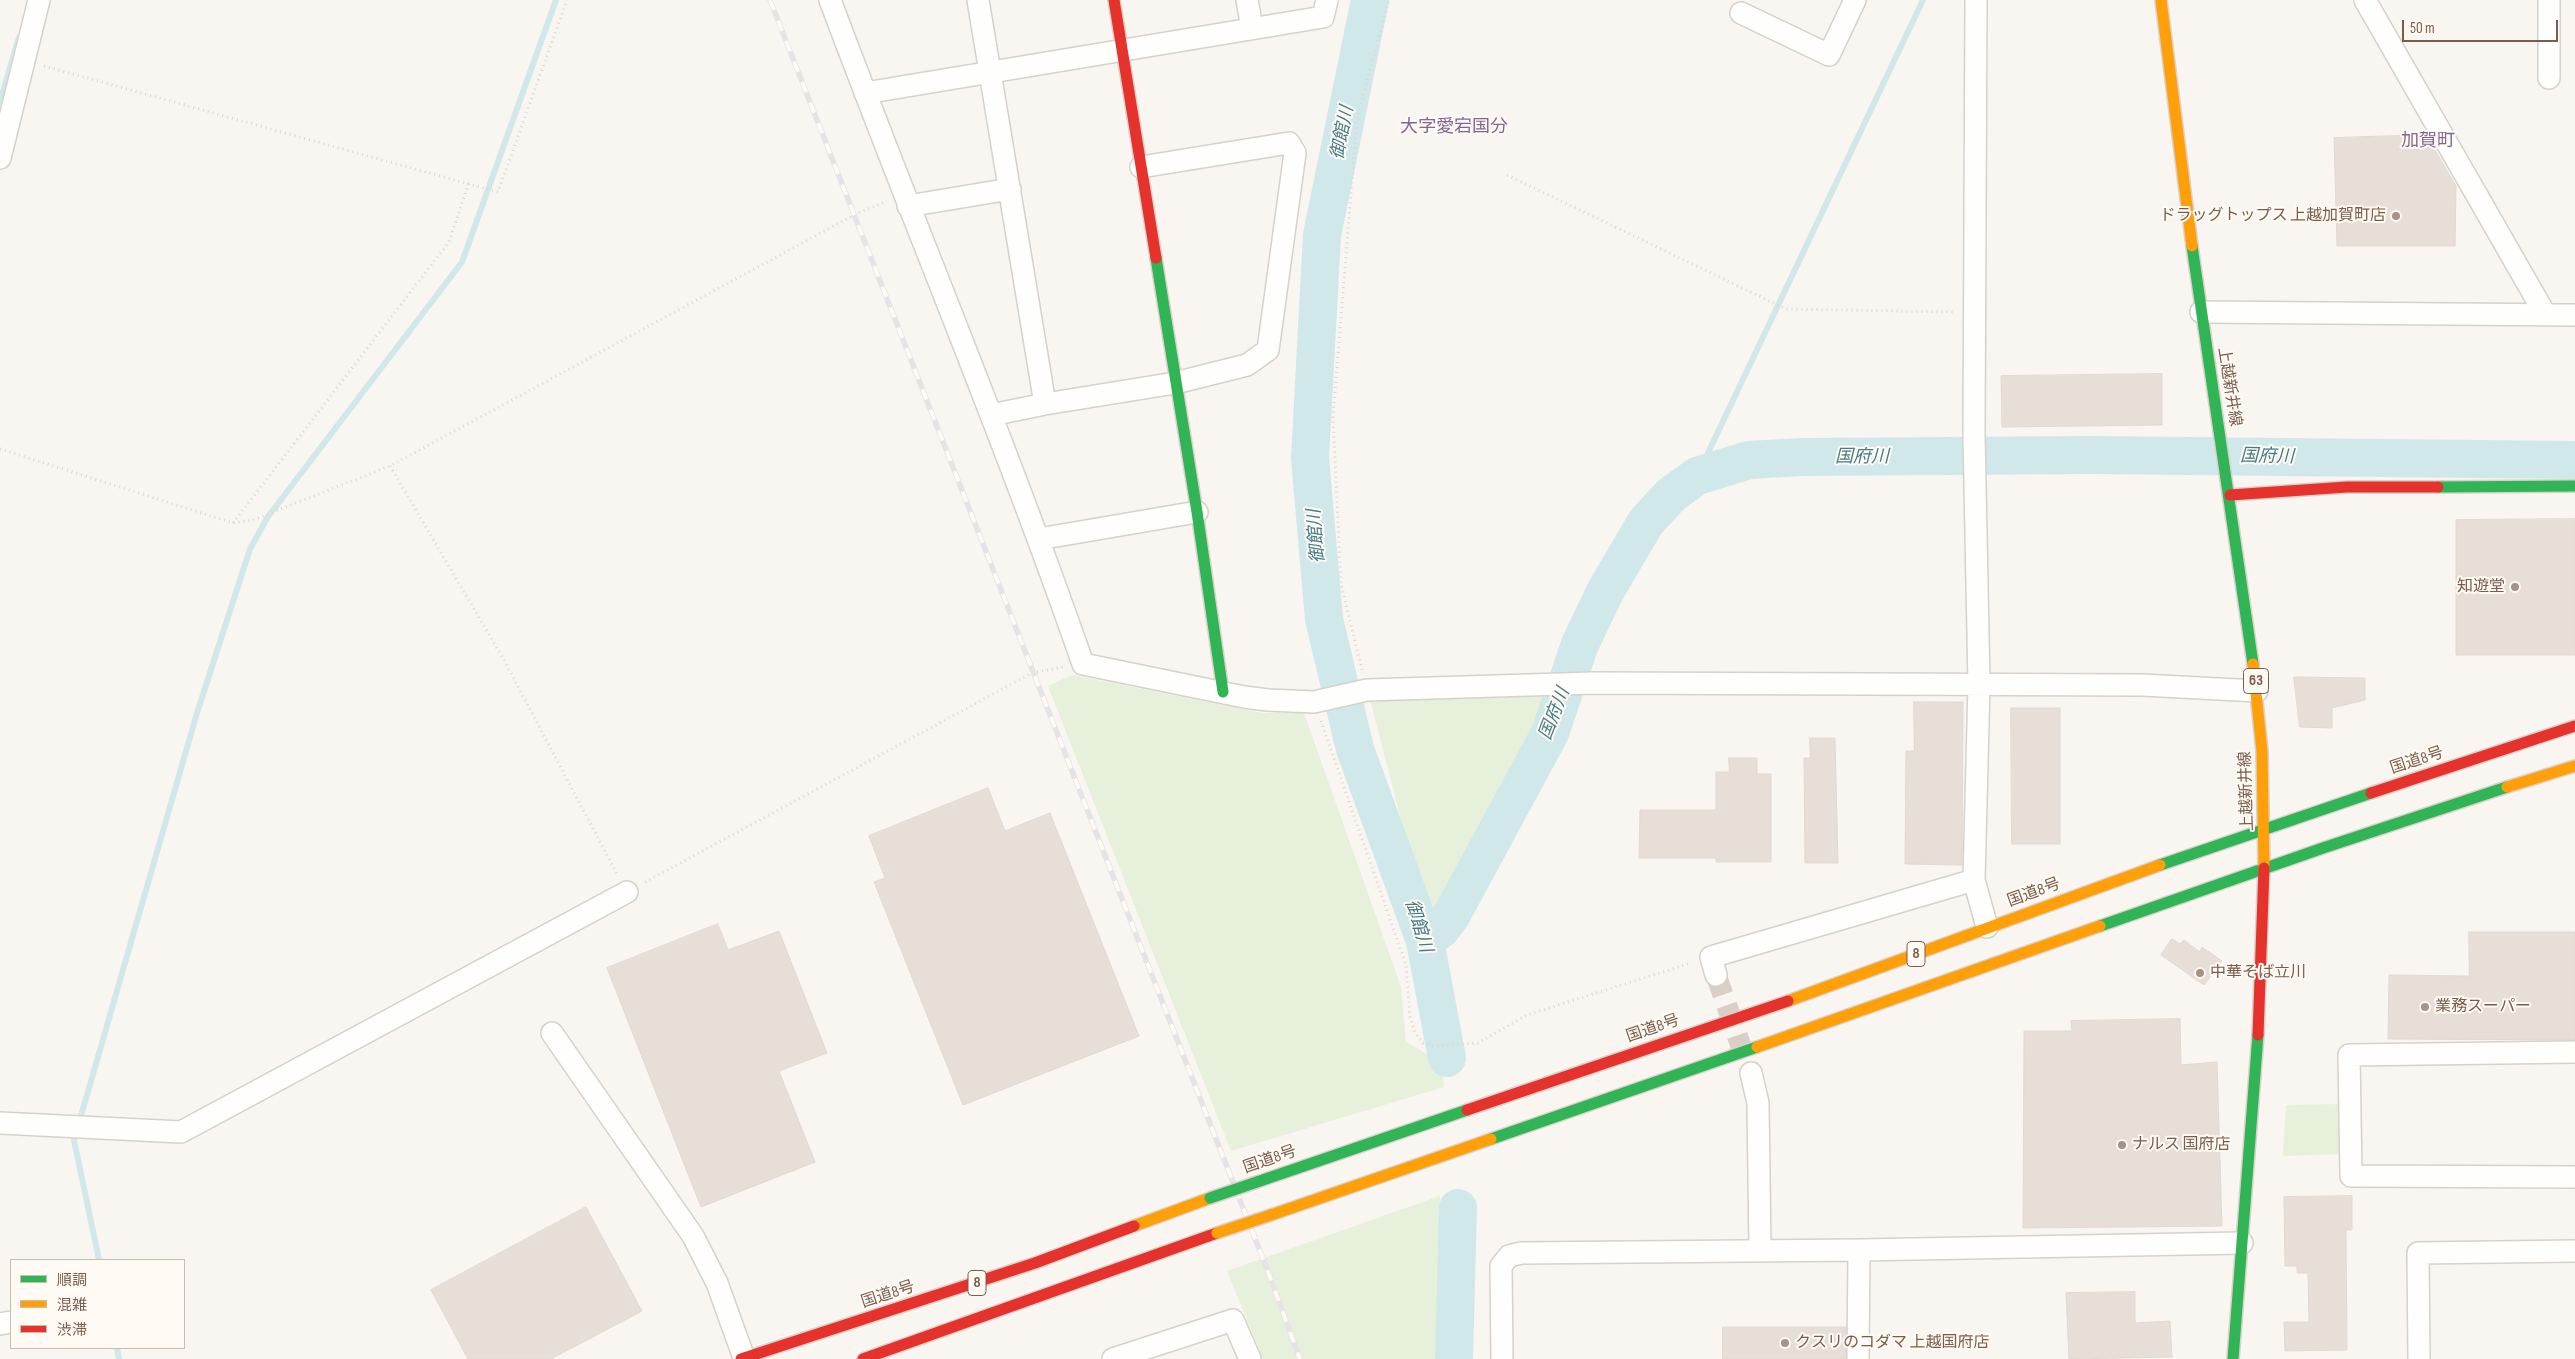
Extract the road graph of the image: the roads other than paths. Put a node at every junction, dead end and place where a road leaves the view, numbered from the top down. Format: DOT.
graph roads {
  1 [pos="39,0"];
  2 [pos="830,0"];
  3 [pos="978,0"];
  4 [pos="1114,0"];
  5 [pos="1247,0"];
  6 [pos="1327,0"];
  7 [pos="1855,0"];
  8 [pos="1976,0"];
  9 [pos="2161,0"];
  10 [pos="2365,0"];
  11 [pos="2549,0"];
  12 [pos="1741,13"];
  13 [pos="1252,28"];
  14 [pos="1122,50"];
  15 [pos="991,70"];
  16 [pos="2549,78"];
  17 [pos="865,93"];
  18 [pos="0,158"];
  19 [pos="1141,167"];
  20 [pos="1010,189"];
  21 [pos="906,200"];
  22 [pos="2201,312"];
  23 [pos="2545,314"];
  24 [pos="2575,315"];
  25 [pos="1175,383"];
  26 [pos="1045,404"];
  27 [pos="991,415"];
  28 [pos="2575,486"];
  29 [pos="2230,496"];
  30 [pos="1198,512"];
  31 [pos="1040,539"];
  32 [pos="1979,684"];
  33 [pos="2257,691"];
  34 [pos="1223,692"];
  35 [pos="2575,726"];
  36 [pos="2575,766"];
  37 [pos="2265,828"];
  38 [pos="2264,868"];
  39 [pos="1974,880"];
  40 [pos="627,892"];
  41 [pos="1987,927"];
  42 [pos="1713,966"];
  43 [pos="552,1033"];
  44 [pos="2575,1052"];
  45 [pos="1751,1073"];
  46 [pos="0,1123"];
  47 [pos="2575,1177"];
  48 [pos="2242,1243"];
  49 [pos="1859,1250"];
  50 [pos="1760,1251"];
  51 [pos="2575,1251"];
  52 [pos="1148,1353"];
  53 [pos="742,1358"];
  54 [pos="863,1359"];
  55 [pos="1113,1359"];
  56 [pos="1250,1359"];
  57 [pos="1502,1359"];
  58 [pos="1858,1359"];
  59 [pos="2233,1359"];
  60 [pos="2419,1359"];
  1 -- 18 [label="street"];
  2 -- 17 [label="street"];
  3 -- 15 [label="street"];
  4 -- 14 [label="main road"];
  5 -- 13 [label="street"];
  6 -- 13 [label="street"];
  7 -- 12 [label="street"];
  8 -- 32 [label="street"];
  9 -- 22 [label="main road, 上越新井線 / 63"];
  10 -- 23 [label="street"];
  11 -- 16 [label="street"];
  13 -- 14 [label="street"];
  14 -- 15 [label="street"];
  14 -- 19 [label="main road"];
  15 -- 17 [label="street"];
  15 -- 20 [label="street"];
  17 -- 21 [label="street"];
  19 -- 25 [label="main road"];
  19 -- 25 [label="street"];
  20 -- 21 [label="street"];
  20 -- 26 [label="street"];
  21 -- 27 [label="street"];
  22 -- 23 [label="street"];
  22 -- 29 [label="main road, 上越新井線 / 63"];
  23 -- 24 [label="street"];
  25 -- 26 [label="street"];
  25 -- 30 [label="main road"];
  26 -- 27 [label="street"];
  27 -- 31 [label="street"];
  28 -- 29 [label="main road"];
  29 -- 33 [label="main road, 上越新井線 / 63"];
  30 -- 31 [label="street"];
  30 -- 34 [label="main road"];
  31 -- 34 [label="street"];
  32 -- 33 [label="street"];
  32 -- 34 [label="street"];
  32 -- 39 [label="street"];
  33 -- 37 [label="main road, 上越新井線 / 63"];
  35 -- 37 [label="main road, 国道8号 / 8"];
  36 -- 38 [label="main road, 8"];
  37 -- 38 [label="main road, 上越新井線 / 63"];
  37 -- 41 [label="main road, 国道8号 / 8"];
  38 -- 48 [label="main road, 上越新井線"];
  38 -- 54 [label="main road, 8, bridge"];
  39 -- 41 [label="street"];
  39 -- 42 [label="street"];
  40 -- 46 [label="street"];
  41 -- 53 [label="main road, 国道8号 / 8, bridge"];
  43 -- 53 [label="street"];
  44 -- 47 [label="street"];
  45 -- 50 [label="street"];
  48 -- 49 [label="street"];
  48 -- 59 [label="main road, 上越新井線"];
  49 -- 50 [label="street"];
  49 -- 58 [label="street"];
  50 -- 57 [label="street"];
  51 -- 60 [label="street"];
  52 -- 55 [label="street"];
  52 -- 56 [label="street"];
}
